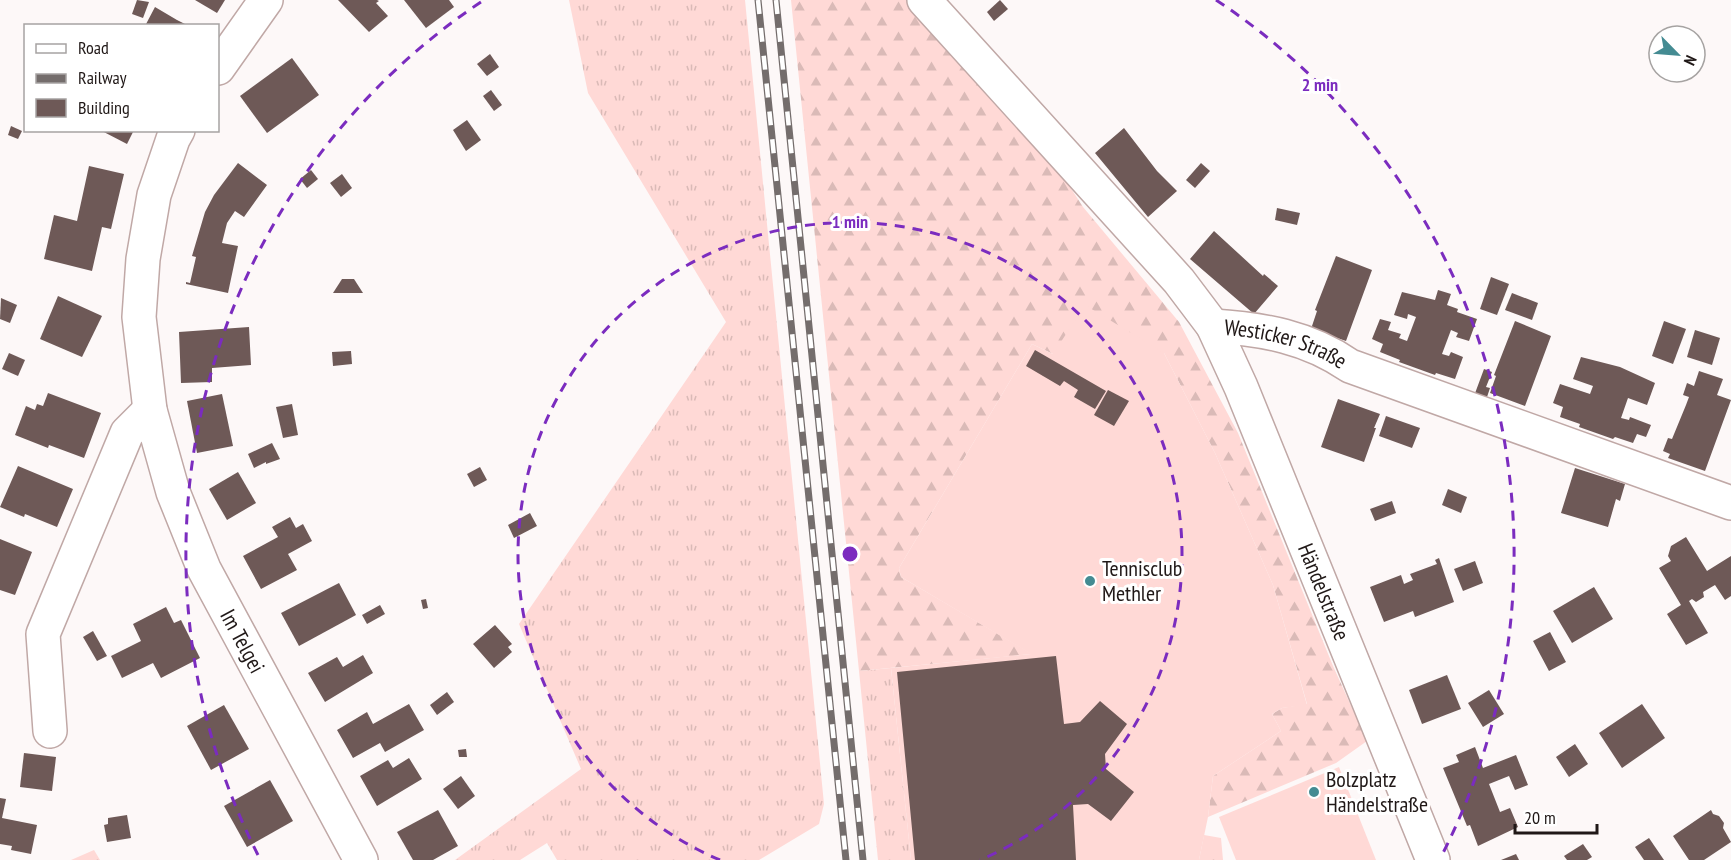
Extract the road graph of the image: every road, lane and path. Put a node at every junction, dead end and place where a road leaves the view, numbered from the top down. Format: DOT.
graph roads {
  1 [pos="266,0"];
  2 [pos="924,0"];
  3 [pos="219,67"];
  4 [pos="177,132"];
  5 [pos="1213,326"];
  6 [pos="150,410"];
  7 [pos="1731,503"];
  8 [pos="50,731"];
  9 [pos="361,860"];
  10 [pos="1433,860"];
  1 -- 3 [label="street"];
  2 -- 5 [label="street, Westicker Straße"];
  4 -- 6 [label="street, Im Telgei"];
  5 -- 7 [label="street, Westicker Straße"];
  5 -- 10 [label="street, Händelstraße"];
  6 -- 8 [label="street"];
  6 -- 9 [label="street, Im Telgei"];
}
